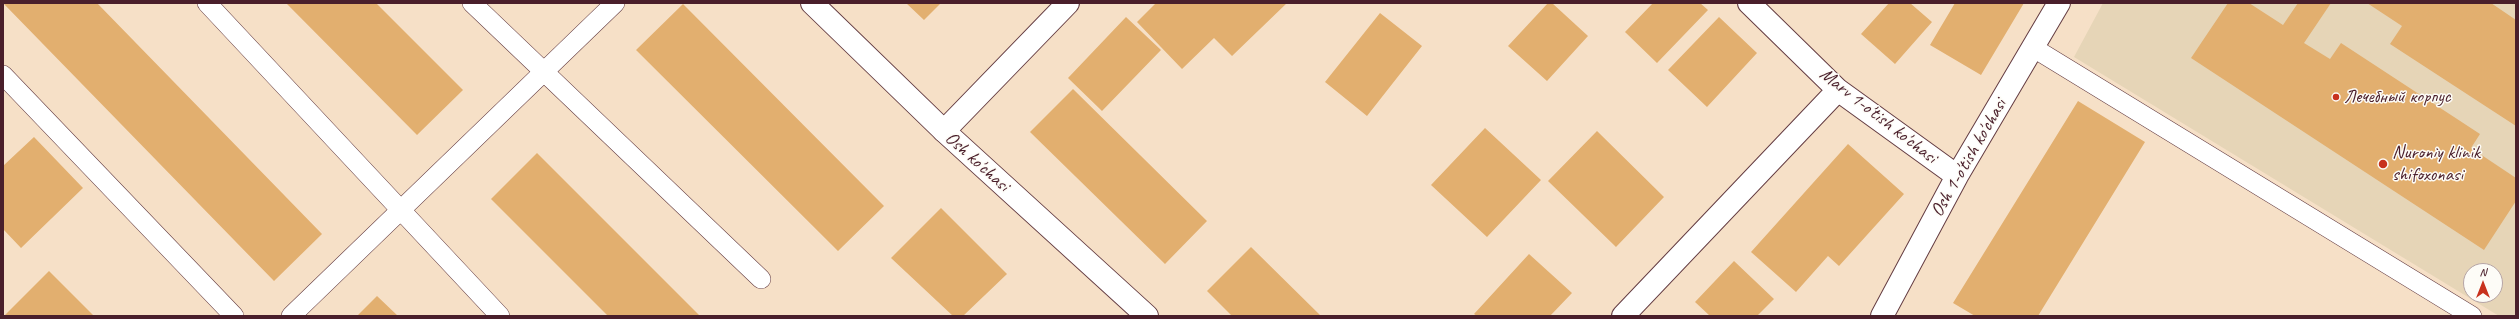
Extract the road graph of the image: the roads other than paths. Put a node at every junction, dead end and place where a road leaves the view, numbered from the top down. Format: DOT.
graph roads {
  1 [pos="207,3"];
  2 [pos="472,3"];
  3 [pos="615,3"];
  4 [pos="812,3"];
  5 [pos="1068,3"];
  6 [pos="1749,3"];
  7 [pos="2059,3"];
  8 [pos="2032,47"];
  9 [pos="544,72"];
  10 [pos="3,75"];
  11 [pos="1838,90"];
  12 [pos="944,131"];
  13 [pos="1957,176"];
  14 [pos="402,211"];
  15 [pos="761,279"];
  16 [pos="234,316"];
  17 [pos="291,316"];
  18 [pos="500,316"];
  19 [pos="1147,316"];
  20 [pos="1623,316"];
  21 [pos="1882,316"];
  22 [pos="2472,316"];
  1 -- 14 [label="lane"];
  2 -- 9 [label="lane"];
  3 -- 9 [label="lane"];
  4 -- 12 [label="street, Osh ko'chasi"];
  5 -- 12 [label="street"];
  6 -- 11 [label="street, Marv 1-o'tish ko'chasi"];
  7 -- 8 [label="street, Osh 1-o'tish ko'chasi"];
  8 -- 13 [label="street, Osh 1-o'tish ko'chasi"];
  8 -- 22 [label="lane"];
  9 -- 14 [label="lane"];
  9 -- 15 [label="lane"];
  10 -- 16 [label="lane"];
  11 -- 13 [label="street, Marv 1-o'tish ko'chasi"];
  11 -- 20 [label="street"];
  12 -- 19 [label="street, Osh ko'chasi"];
  13 -- 21 [label="street, Osh 1-o'tish ko'chasi"];
  14 -- 17 [label="lane"];
  14 -- 18 [label="lane"];
}
